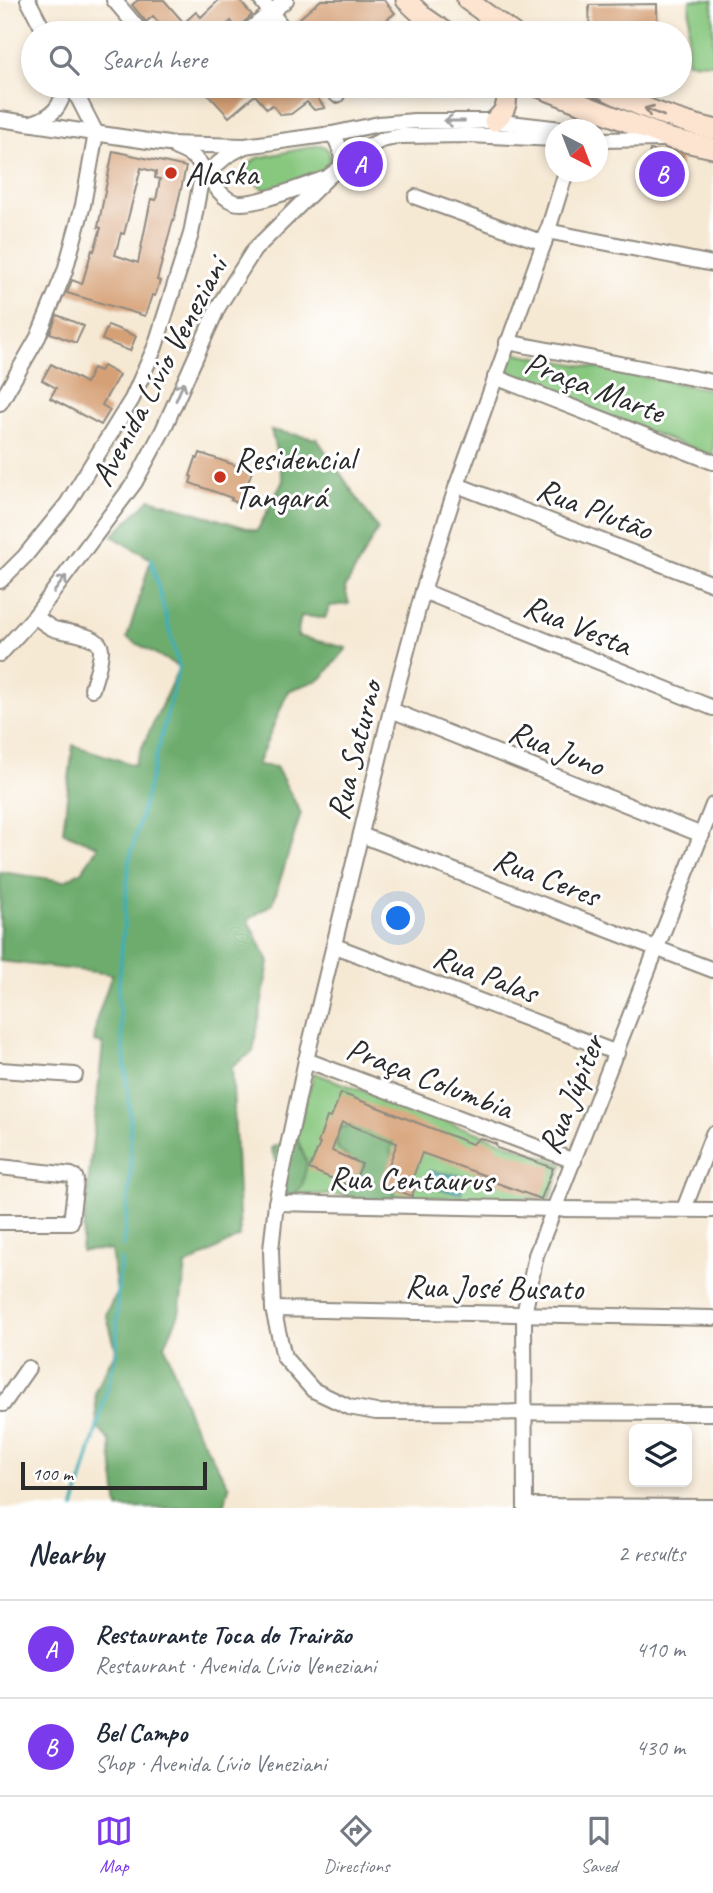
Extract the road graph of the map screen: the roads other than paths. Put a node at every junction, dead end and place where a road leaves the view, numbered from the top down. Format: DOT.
graph roads {
  1 [pos="28,0"];
  2 [pos="114,0"];
  3 [pos="261,0"];
  4 [pos="286,0"];
  5 [pos="406,0"];
  6 [pos="467,0"];
  7 [pos="429,9"];
  8 [pos="271,13"];
  9 [pos="39,21"];
  10 [pos="132,21"];
  11 [pos="261,21"];
  12 [pos="277,21"];
  13 [pos="496,21"];
  14 [pos="62,98"];
  15 [pos="78,98"];
  16 [pos="506,98"];
  17 [pos="567,98"];
  18 [pos="625,98"];
  19 [pos="0,119"];
  20 [pos="494,121"];
  21 [pos="32,123"];
  22 [pos="545,127"];
  23 [pos="713,129"];
  24 [pos="96,134"];
  25 [pos="331,134"];
  26 [pos="545,139"];
  27 [pos="671,139"];
  28 [pos="608,140"];
  29 [pos="168,144"];
  30 [pos="245,146"];
  31 [pos="713,148"];
  32 [pos="342,166"];
  33 [pos="207,173"];
  34 [pos="327,178"];
  35 [pos="563,182"];
  36 [pos="416,197"];
  37 [pos="545,237"];
  38 [pos="713,264"];
  39 [pos="507,342"];
  40 [pos="495,377"];
  41 [pos="713,382"];
  42 [pos="0,403"];
  43 [pos="713,462"];
  44 [pos="457,485"];
  45 [pos="0,581"];
  46 [pos="713,584"];
  47 [pos="423,591"];
  48 [pos="35,616"];
  49 [pos="0,654"];
  50 [pos="92,689"];
  51 [pos="713,708"];
  52 [pos="391,710"];
  53 [pos="713,806"];
  54 [pos="361,835"];
  55 [pos="702,835"];
  56 [pos="335,946"];
  57 [pos="658,949"];
  58 [pos="713,970"];
  59 [pos="617,1053"];
  60 [pos="306,1060"];
  61 [pos="0,1070"];
  62 [pos="75,1076"];
  63 [pos="713,1134"];
  64 [pos="574,1161"];
  65 [pos="0,1167"];
  66 [pos="276,1203"];
  67 [pos="554,1209"];
  68 [pos="684,1209"];
  69 [pos="713,1210"];
  70 [pos="0,1222"];
  71 [pos="273,1309"];
  72 [pos="524,1314"];
  73 [pos="713,1318"];
  74 [pos="28,1368"];
  75 [pos="1,1405"];
  76 [pos="524,1413"];
  77 [pos="713,1413"];
  78 [pos="525,1507"];
  79 [pos="713,1507"];
  1 -- 9 [label="street"];
  2 -- 10 [label="street"];
  3 -- 8 [label="street"];
  4 -- 8 [label="street"];
  5 -- 7 [label="main road"];
  6 -- 13 [label="main road"];
  8 -- 11 [label="street"];
  8 -- 12 [label="street"];
  14 -- 21 [label="street"];
  15 -- 24 [label="street"];
  16 -- 20 [label="main road"];
  17 -- 27 [label="main road"];
  23 -- 18 [label="main road, one-way"];
  19 -- 21 [label="street"];
  20 -- 22 [label="street"];
  20 -- 25 [label="street, one-way"];
  21 -- 24 [label="street"];
  24 -- 29 [label="street"];
  24 -- 42 [label="street"];
  25 -- 30 [label="street"];
  25 -- 32 [label="street"];
  26 -- 32 [label="street, Avenida Lívio Veneziani"];
  27 -- 28 [label="street"];
  27 -- 31 [label="main road"];
  29 -- 30 [label="street"];
  29 -- 33 [label="street"];
  30 -- 33 [label="street"];
  32 -- 34 [label="street, Avenida Lívio Veneziani"];
  33 -- 34 [label="street"];
  33 -- 45 [label="street"];
  48 -- 34 [label="street, Avenida Lívio Veneziani, one-way"];
  35 -- 37 [label="street, Rua Saturno"];
  36 -- 37 [label="street"];
  37 -- 38 [label="street"];
  37 -- 39 [label="street, Rua Saturno"];
  39 -- 40 [label="street, Rua Saturno"];
  39 -- 41 [label="street, Praça Marte"];
  40 -- 43 [label="street, Praça Marte"];
  40 -- 44 [label="street, Rua Saturno"];
  44 -- 46 [label="street, Rua Plutão"];
  44 -- 47 [label="street, Rua Saturno"];
  47 -- 51 [label="street, Rua Vesta"];
  47 -- 52 [label="street, Rua Saturno"];
  48 -- 49 [label="street, Avenida Lívio Veneziani"];
  48 -- 50 [label="street"];
  52 -- 54 [label="street, Rua Saturno"];
  52 -- 55 [label="street, Rua Juno"];
  53 -- 55 [label="street, Rua Júpiter"];
  54 -- 56 [label="street, Rua Saturno"];
  54 -- 57 [label="street, Rua Ceres"];
  55 -- 57 [label="street, Rua Júpiter"];
  56 -- 59 [label="street, Rua Palas"];
  56 -- 60 [label="street, Rua Saturno"];
  57 -- 58 [label="street, Rua Ceres"];
  57 -- 59 [label="street, Rua Júpiter"];
  59 -- 64 [label="street, Rua Júpiter"];
  60 -- 64 [label="street, Praça Columbia"];
  60 -- 66 [label="street, Rua Saturno"];
  61 -- 62 [label="street"];
  63 -- 68 [label="street"];
  64 -- 67 [label="street, Rua Júpiter"];
  65 -- 70 [label="street"];
  66 -- 67 [label="street, Rua Centaurus"];
  66 -- 71 [label="street, Rua Saturno"];
  67 -- 68 [label="street, Rua Centaurus"];
  67 -- 72 [label="street, Rua Júpiter"];
  68 -- 69 [label="street, Rua Centaurus"];
  71 -- 72 [label="street, Rua José Busato"];
  71 -- 76 [label="street, Rua Saturno"];
  72 -- 73 [label="street, Rua José Busato"];
  72 -- 76 [label="street, Rua Júpiter"];
  74 -- 75 [label="street"];
  76 -- 77 [label="street"];
  76 -- 78 [label="street, Rua Júpiter"];
  78 -- 79 [label="street"];
}
